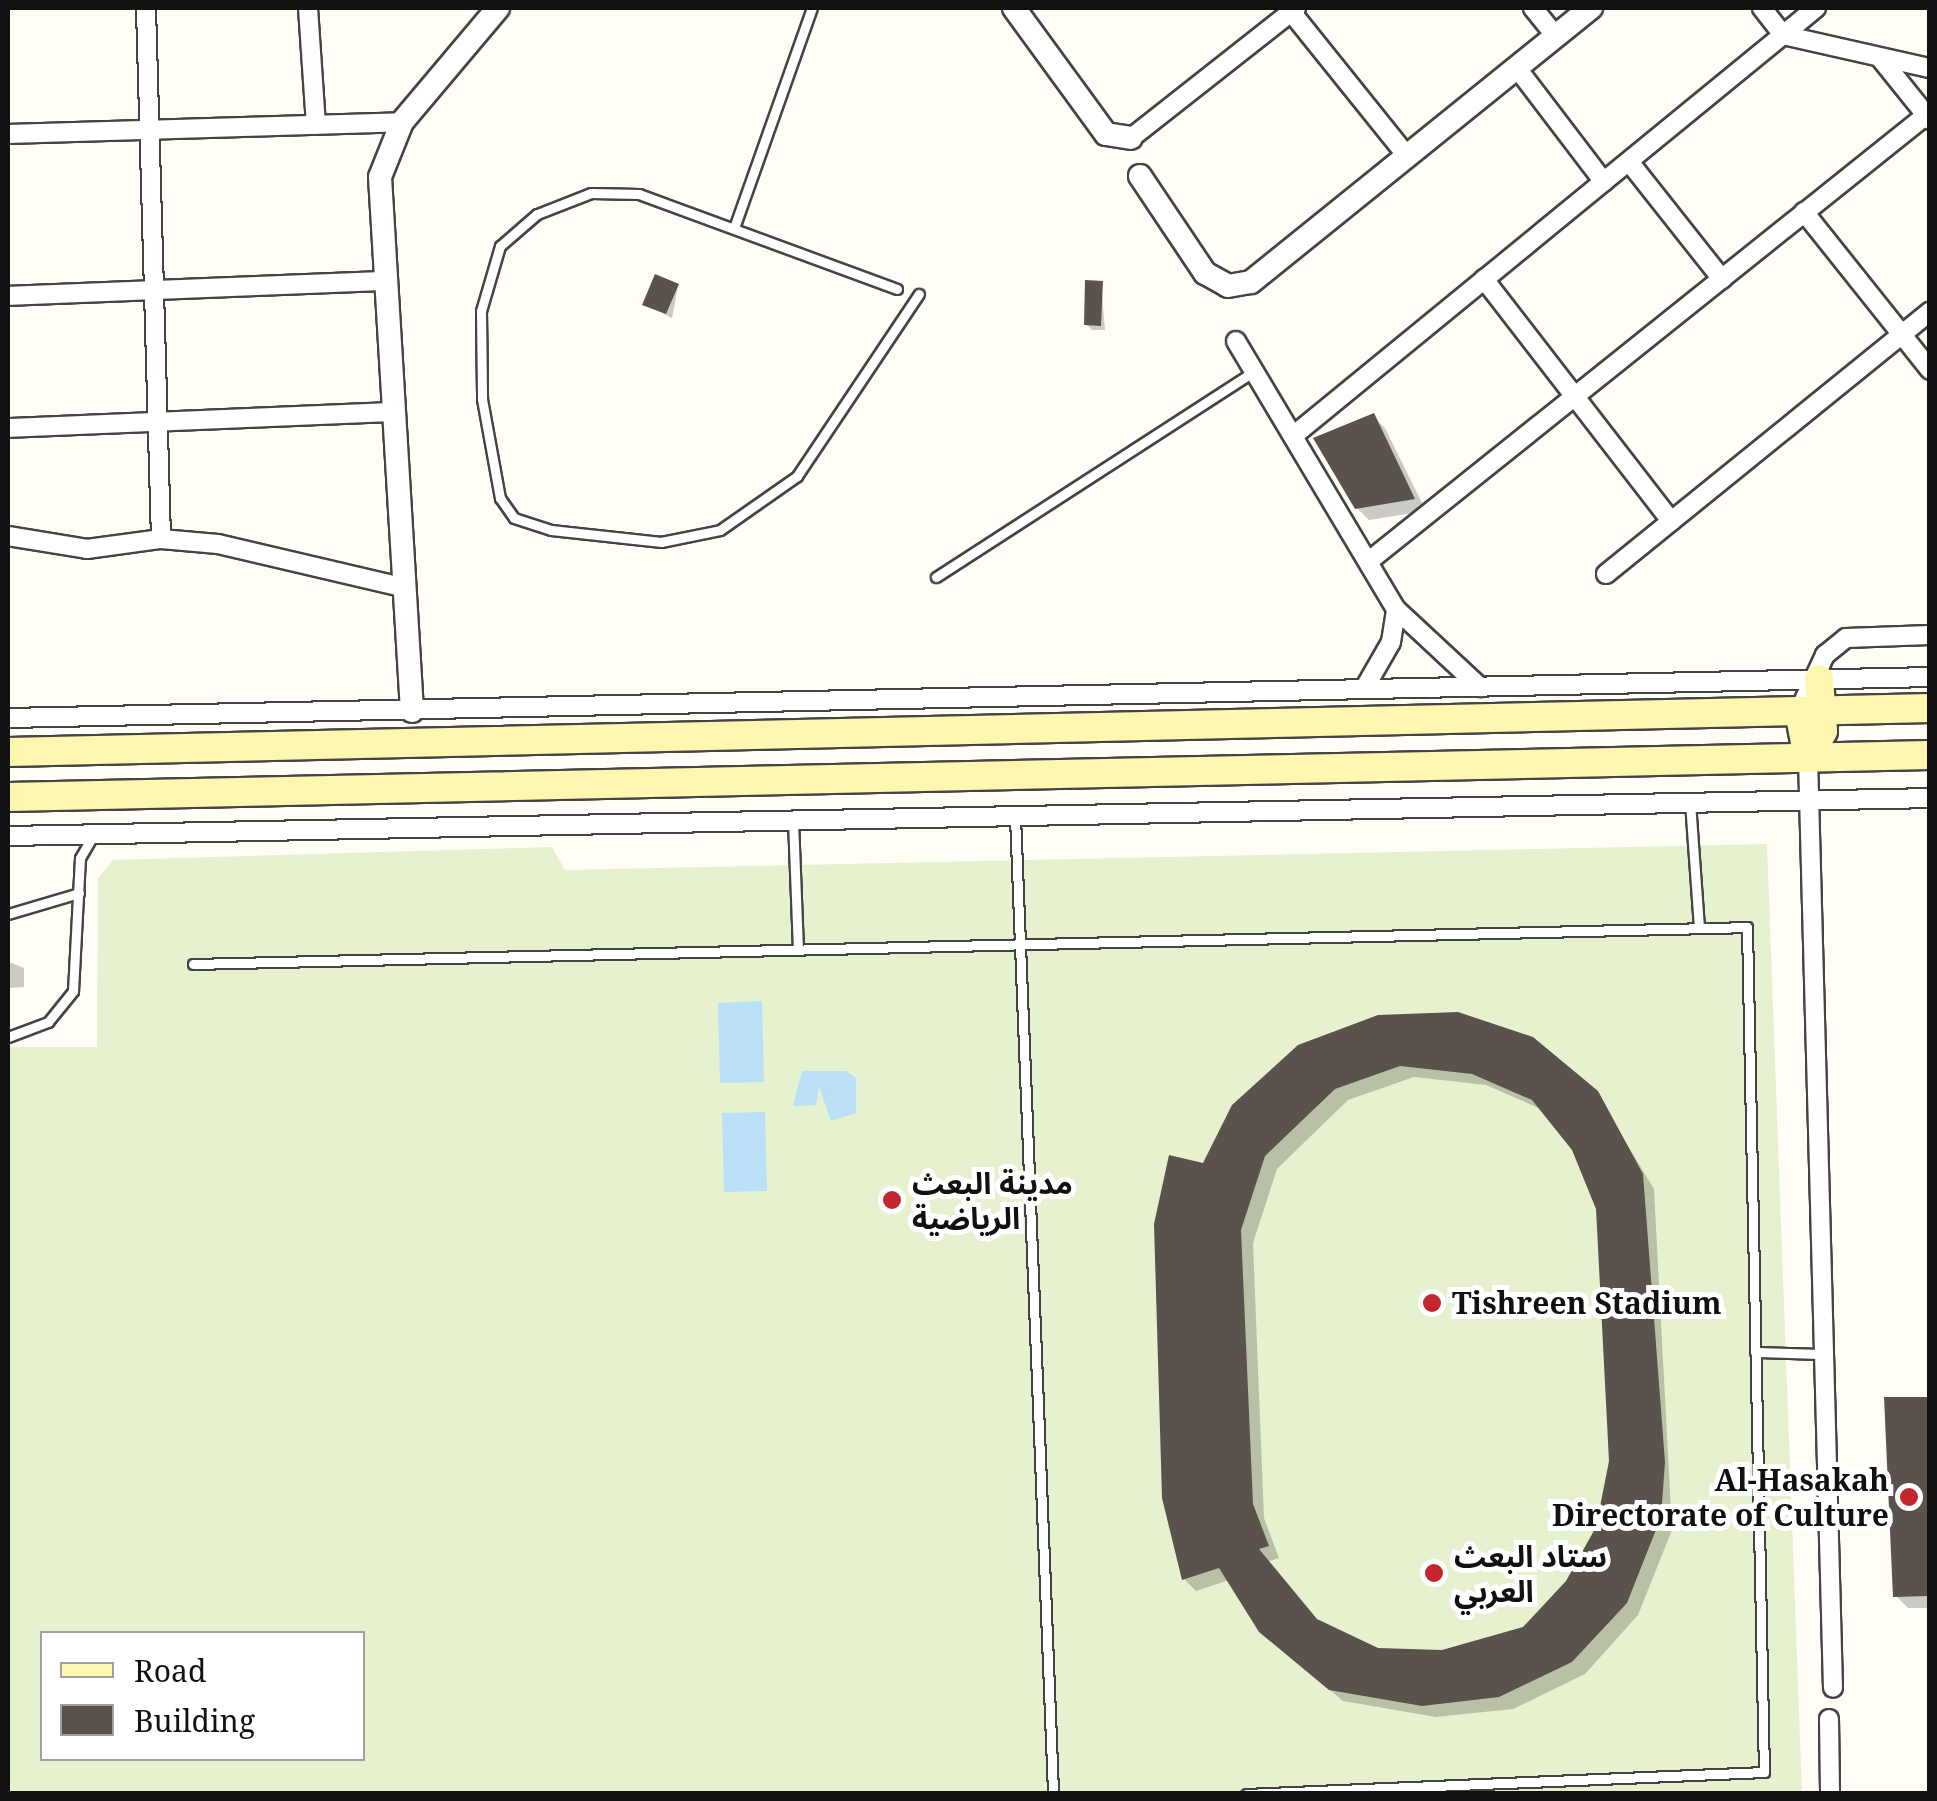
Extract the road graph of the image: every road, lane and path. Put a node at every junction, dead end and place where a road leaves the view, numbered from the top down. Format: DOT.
graph roads {
  1 [pos="146,8"];
  2 [pos="308,8"];
  3 [pos="498,8"];
  4 [pos="812,8"];
  5 [pos="1533,8"];
  6 [pos="1591,8"];
  7 [pos="1762,8"];
  8 [pos="1816,8"];
  9 [pos="1292,9"];
  10 [pos="1025,12"];
  11 [pos="1783,35"];
  12 [pos="1556,36"];
  13 [pos="1880,58"];
  14 [pos="1517,68"];
  15 [pos="1930,68"];
  16 [pos="1928,116"];
  17 [pos="402,122"];
  18 [pos="316,125"];
  19 [pos="150,130"];
  20 [pos="8,134"];
  21 [pos="1131,138"];
  22 [pos="1408,157"];
  23 [pos="1630,163"];
  24 [pos="1140,176"];
  25 [pos="1604,182"];
  26 [pos="1804,212"];
  27 [pos="734,228"];
  28 [pos="1722,278"];
  29 [pos="1484,279"];
  30 [pos="386,281"];
  31 [pos="897,289"];
  32 [pos="154,292"];
  33 [pos="919,294"];
  34 [pos="8,296"];
  35 [pos="1930,312"];
  36 [pos="1901,334"];
  37 [pos="1236,341"];
  38 [pos="1930,370"];
  39 [pos="1254,371"];
  40 [pos="1575,396"];
  41 [pos="396,412"];
  42 [pos="160,416"];
  43 [pos="8,428"];
  44 [pos="1292,436"];
  45 [pos="1671,520"];
  46 [pos="8,536"];
  47 [pos="162,539"];
  48 [pos="1370,560"];
  49 [pos="1606,574"];
  50 [pos="936,577"];
  51 [pos="406,588"];
  52 [pos="1396,608"];
  53 [pos="1930,635"];
  54 [pos="1930,677"];
  55 [pos="1815,679"];
  56 [pos="1480,687"];
  57 [pos="1364,689"];
  58 [pos="1930,708"];
  59 [pos="1810,710"];
  60 [pos="412,711"];
  61 [pos="8,718"];
  62 [pos="8,752"];
  63 [pos="1930,755"];
  64 [pos="1808,758"];
  65 [pos="8,797"];
  66 [pos="1930,798"];
  67 [pos="1690,802"];
  68 [pos="1807,802"];
  69 [pos="1016,816"];
  70 [pos="792,820"];
  71 [pos="94,834"];
  72 [pos="8,836"];
  73 [pos="80,893"];
  74 [pos="8,914"];
  75 [pos="1699,928"];
  76 [pos="1019,944"];
  77 [pos="798,949"];
  78 [pos="193,964"];
  79 [pos="8,1037"];
  80 [pos="1756,1352"];
  81 [pos="1823,1354"];
  82 [pos="1833,1688"];
  83 [pos="1830,1718"];
  84 [pos="1053,1794"];
  85 [pos="1246,1794"];
  86 [pos="1830,1794"];
  1 -- 19 [label="street"];
  2 -- 18 [label="street"];
  3 -- 17 [label="street"];
  4 -- 27 [label="lane"];
  5 -- 12 [label="street"];
  6 -- 12 [label="street"];
  7 -- 11 [label="street"];
  8 -- 11 [label="street"];
  9 -- 21 [label="street"];
  9 -- 22 [label="street"];
  10 -- 21 [label="street"];
  11 -- 13 [label="street"];
  11 -- 23 [label="street"];
  12 -- 14 [label="street"];
  13 -- 15 [label="street"];
  13 -- 16 [label="street"];
  14 -- 22 [label="street"];
  14 -- 25 [label="street"];
  16 -- 26 [label="street"];
  17 -- 18 [label="street"];
  17 -- 30 [label="street"];
  18 -- 19 [label="street"];
  19 -- 20 [label="street"];
  19 -- 32 [label="street"];
  22 -- 24 [label="street"];
  23 -- 25 [label="street"];
  23 -- 28 [label="street"];
  25 -- 29 [label="street"];
  26 -- 28 [label="street"];
  26 -- 36 [label="street"];
  27 -- 31 [label="lane"];
  27 -- 33 [label="lane"];
  28 -- 40 [label="street"];
  29 -- 40 [label="street"];
  29 -- 44 [label="street"];
  30 -- 32 [label="street"];
  30 -- 41 [label="street"];
  32 -- 34 [label="street"];
  32 -- 42 [label="street"];
  35 -- 36 [label="street"];
  36 -- 38 [label="street"];
  36 -- 45 [label="street"];
  37 -- 39 [label="street"];
  39 -- 44 [label="street"];
  39 -- 50 [label="lane"];
  40 -- 45 [label="street"];
  40 -- 48 [label="street"];
  41 -- 42 [label="street"];
  41 -- 51 [label="street"];
  42 -- 43 [label="street"];
  42 -- 47 [label="street"];
  44 -- 48 [label="street"];
  45 -- 49 [label="street"];
  46 -- 47 [label="street"];
  47 -- 51 [label="street"];
  48 -- 52 [label="street"];
  51 -- 60 [label="street"];
  52 -- 56 [label="street"];
  52 -- 57 [label="street"];
  53 -- 55 [label="street"];
  54 -- 55 [label="street"];
  55 -- 56 [label="street"];
  55 -- 59 [label="main road"];
  56 -- 57 [label="street"];
  57 -- 60 [label="street"];
  58 -- 59 [label="main road"];
  59 -- 62 [label="main road"];
  59 -- 64 [label="main road"];
  60 -- 61 [label="street"];
  63 -- 64 [label="main road"];
  64 -- 65 [label="main road"];
  64 -- 68 [label="street"];
  66 -- 68 [label="street"];
  67 -- 68 [label="street"];
  67 -- 69 [label="street"];
  67 -- 75 [label="lane"];
  68 -- 81 [label="street"];
  69 -- 70 [label="street"];
  69 -- 76 [label="lane"];
  70 -- 71 [label="street"];
  70 -- 77 [label="lane"];
  71 -- 72 [label="street"];
  71 -- 73 [label="lane"];
  73 -- 74 [label="lane"];
  73 -- 79 [label="lane"];
  75 -- 76 [label="lane"];
  75 -- 80 [label="lane"];
  76 -- 77 [label="lane"];
  76 -- 84 [label="lane"];
  77 -- 78 [label="lane"];
  80 -- 81 [label="lane"];
  80 -- 85 [label="lane"];
  81 -- 82 [label="street"];
  83 -- 86 [label="street"];
}
